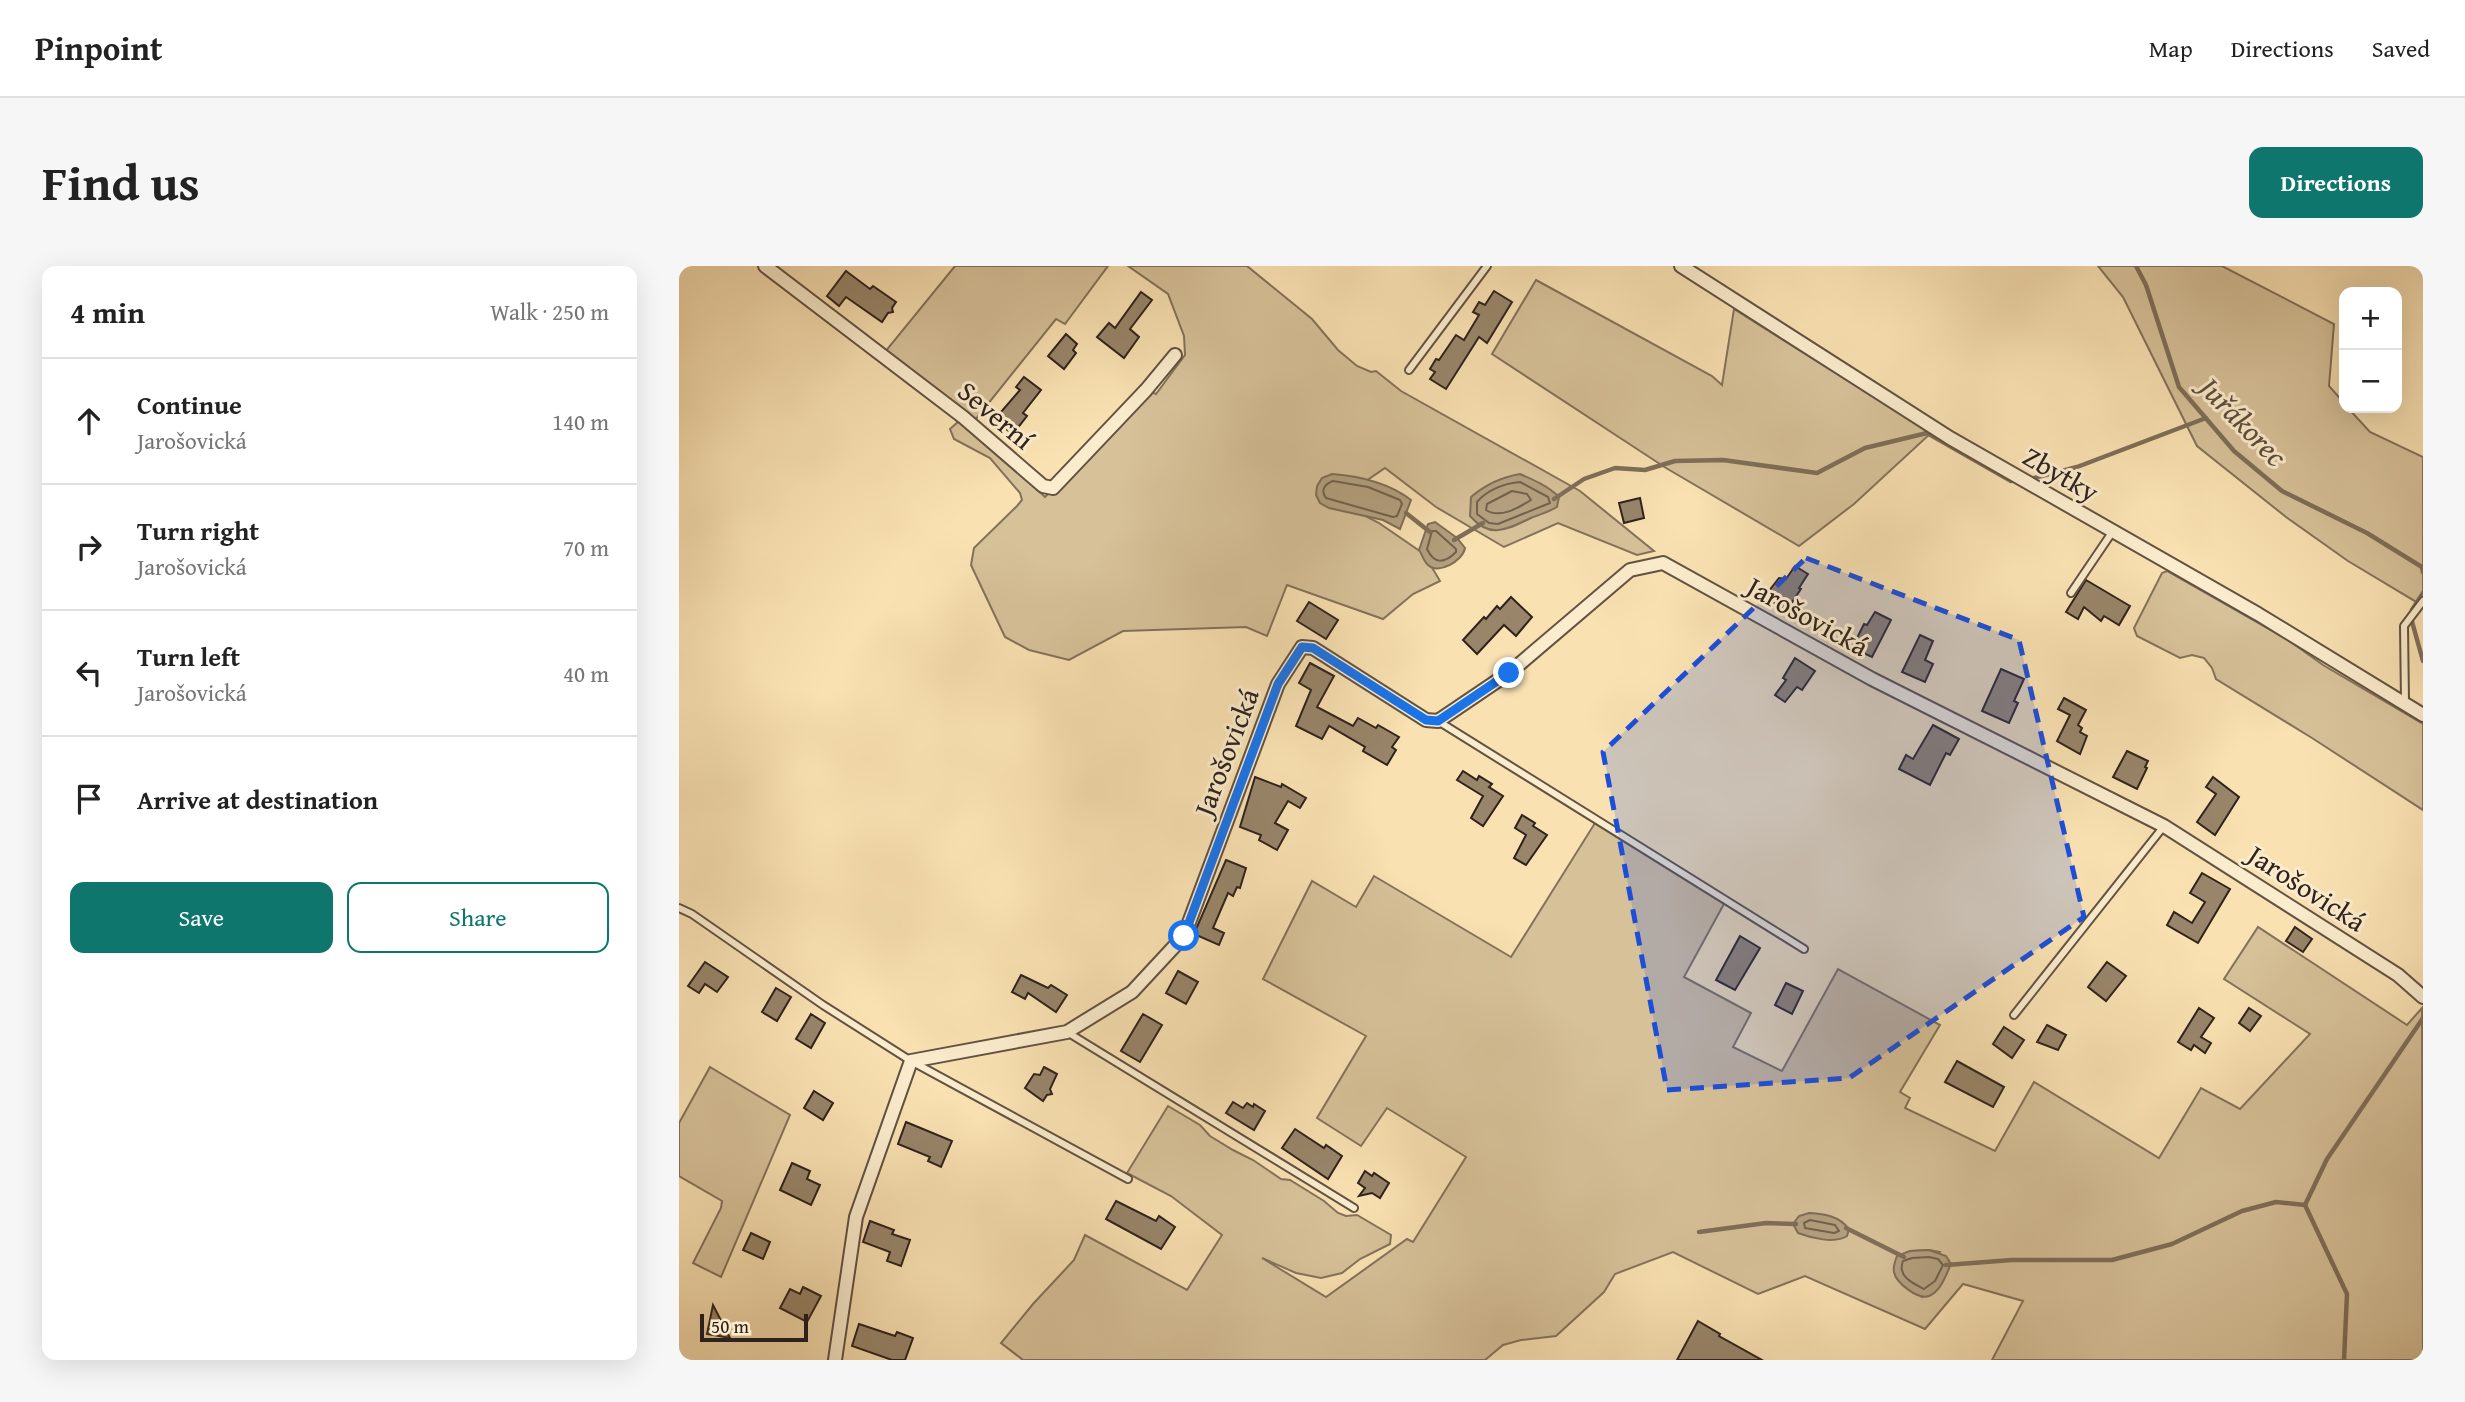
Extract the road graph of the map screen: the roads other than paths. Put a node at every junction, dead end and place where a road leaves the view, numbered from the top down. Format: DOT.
graph roads {
  1 [pos="765,266"];
  2 [pos="1487,266"];
  3 [pos="1681,266"];
  4 [pos="1175,355"];
  5 [pos="1409,370"];
  6 [pos="2113,531"];
  7 [pos="2071,593"];
  8 [pos="2423,601"];
  9 [pos="2405,704"];
  10 [pos="2423,715"];
  11 [pos="1438,721"];
  12 [pos="2164,826"];
  13 [pos="679,908"];
  14 [pos="1804,949"];
  15 [pos="2423,997"];
  16 [pos="2014,1015"];
  17 [pos="1067,1032"];
  18 [pos="911,1061"];
  19 [pos="1128,1180"];
  20 [pos="1354,1208"];
  21 [pos="835,1360"];
  1 -- 4 [label="street, Severní"];
  2 -- 5 [label="lane"];
  3 -- 6 [label="street, Zbytky"];
  6 -- 7 [label="lane"];
  6 -- 9 [label="street, Zbytky"];
  8 -- 9 [label="lane"];
  9 -- 10 [label="street, Zbytky"];
  11 -- 12 [label="street, Jarošovická"];
  11 -- 14 [label="lane"];
  11 -- 17 [label="street, Jarošovická"];
  12 -- 15 [label="street, Jarošovická"];
  12 -- 16 [label="lane"];
  13 -- 18 [label="lane"];
  17 -- 18 [label="street, Jarošovická"];
  17 -- 20 [label="lane"];
  18 -- 19 [label="lane"];
  18 -- 21 [label="street"];
}
